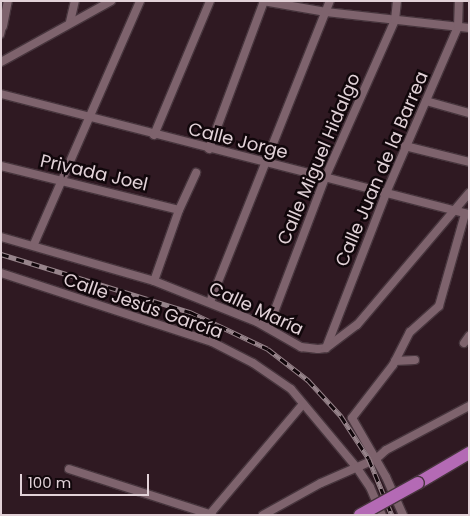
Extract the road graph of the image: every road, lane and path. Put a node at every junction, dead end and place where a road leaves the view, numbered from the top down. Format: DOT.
graph roads {
  1 [pos="8,1"];
  2 [pos="75,1"];
  3 [pos="111,1"];
  4 [pos="140,1"];
  5 [pos="210,1"];
  6 [pos="264,1"];
  7 [pos="330,1"];
  8 [pos="397,1"];
  9 [pos="459,1"];
  10 [pos="326,12"];
  11 [pos="395,20"];
  12 [pos="70,22"];
  13 [pos="458,27"];
  14 [pos="469,28"];
  15 [pos="2,30"];
  16 [pos="1,62"];
  17 [pos="1,94"];
  18 [pos="426,101"];
  19 [pos="469,113"];
  20 [pos="88,117"];
  21 [pos="154,135"];
  22 [pos="406,146"];
  23 [pos="209,149"];
  24 [pos="469,162"];
  25 [pos="265,163"];
  26 [pos="1,166"];
  27 [pos="196,173"];
  28 [pos="325,178"];
  29 [pos="59,180"];
  30 [pos="386,193"];
  31 [pos="469,193"];
  32 [pos="179,210"];
  33 [pos="454,211"];
  34 [pos="467,214"];
  35 [pos="1,237"];
  36 [pos="34,244"];
  37 [pos="1,273"];
  38 [pos="154,281"];
  39 [pos="210,302"];
  40 [pos="268,328"];
  41 [pos="326,348"];
  42 [pos="415,360"];
  43 [pos="395,361"];
  44 [pos="302,405"];
  45 [pos="469,406"];
  46 [pos="469,453"];
  47 [pos="376,459"];
  48 [pos="357,468"];
  49 [pos="69,469"];
  50 [pos="211,514"];
  51 [pos="263,515"];
  52 [pos="360,515"];
  53 [pos="382,515"];
  54 [pos="403,515"];
  1 -- 15 [label="street"];
  2 -- 12 [label="street"];
  3 -- 12 [label="street"];
  4 -- 20 [label="street"];
  5 -- 21 [label="street"];
  6 -- 10 [label="street"];
  6 -- 23 [label="street"];
  7 -- 10 [label="street"];
  8 -- 11 [label="street, Calle Miguel Hidalgo"];
  9 -- 13 [label="street, Calle Juan de la Barrea"];
  10 -- 11 [label="street"];
  10 -- 25 [label="street"];
  11 -- 13 [label="street"];
  11 -- 28 [label="street, Calle Miguel Hidalgo"];
  12 -- 16 [label="street"];
  13 -- 14 [label="street"];
  13 -- 18 [label="street, Calle Juan de la Barrea"];
  17 -- 20 [label="street, Calle Jorge"];
  18 -- 19 [label="street"];
  18 -- 22 [label="street, Calle Juan de la Barrea"];
  20 -- 21 [label="street, Calle Jorge"];
  20 -- 29 [label="street"];
  21 -- 23 [label="street, Calle Jorge"];
  22 -- 24 [label="street"];
  22 -- 30 [label="street, Calle Juan de la Barrea"];
  23 -- 25 [label="street, Calle Jorge"];
  25 -- 28 [label="street, Calle Jorge"];
  25 -- 39 [label="street"];
  26 -- 29 [label="street, Privada Joel"];
  27 -- 32 [label="street"];
  28 -- 30 [label="street, Calle Jorge"];
  28 -- 40 [label="street, Calle Miguel Hidalgo"];
  29 -- 32 [label="street, Privada Joel"];
  29 -- 36 [label="street"];
  30 -- 33 [label="street, Calle Jorge"];
  30 -- 41 [label="street, Calle Juan de la Barrea"];
  31 -- 33 [label="street"];
  32 -- 38 [label="street"];
  33 -- 34 [label="street, Calle Jorge"];
  33 -- 41 [label="street"];
  34 -- 43 [label="street"];
  35 -- 36 [label="street, Calle María"];
  36 -- 38 [label="street, Calle María"];
  37 -- 44 [label="street, Calle Jesús García"];
  38 -- 39 [label="street, Calle María"];
  39 -- 40 [label="street, Calle María"];
  40 -- 41 [label="street, Calle María"];
  42 -- 43 [label="street"];
  43 -- 47 [label="street"];
  44 -- 48 [label="street, Calle Jesús García"];
  44 -- 50 [label="street"];
  45 -- 47 [label="street"];
  46 -- 52 [label="highway, bridge"];
  47 -- 48 [label="street"];
  47 -- 54 [label="street"];
  48 -- 51 [label="street"];
  48 -- 53 [label="street, Calle Jesús García"];
  49 -- 50 [label="street"];
}
